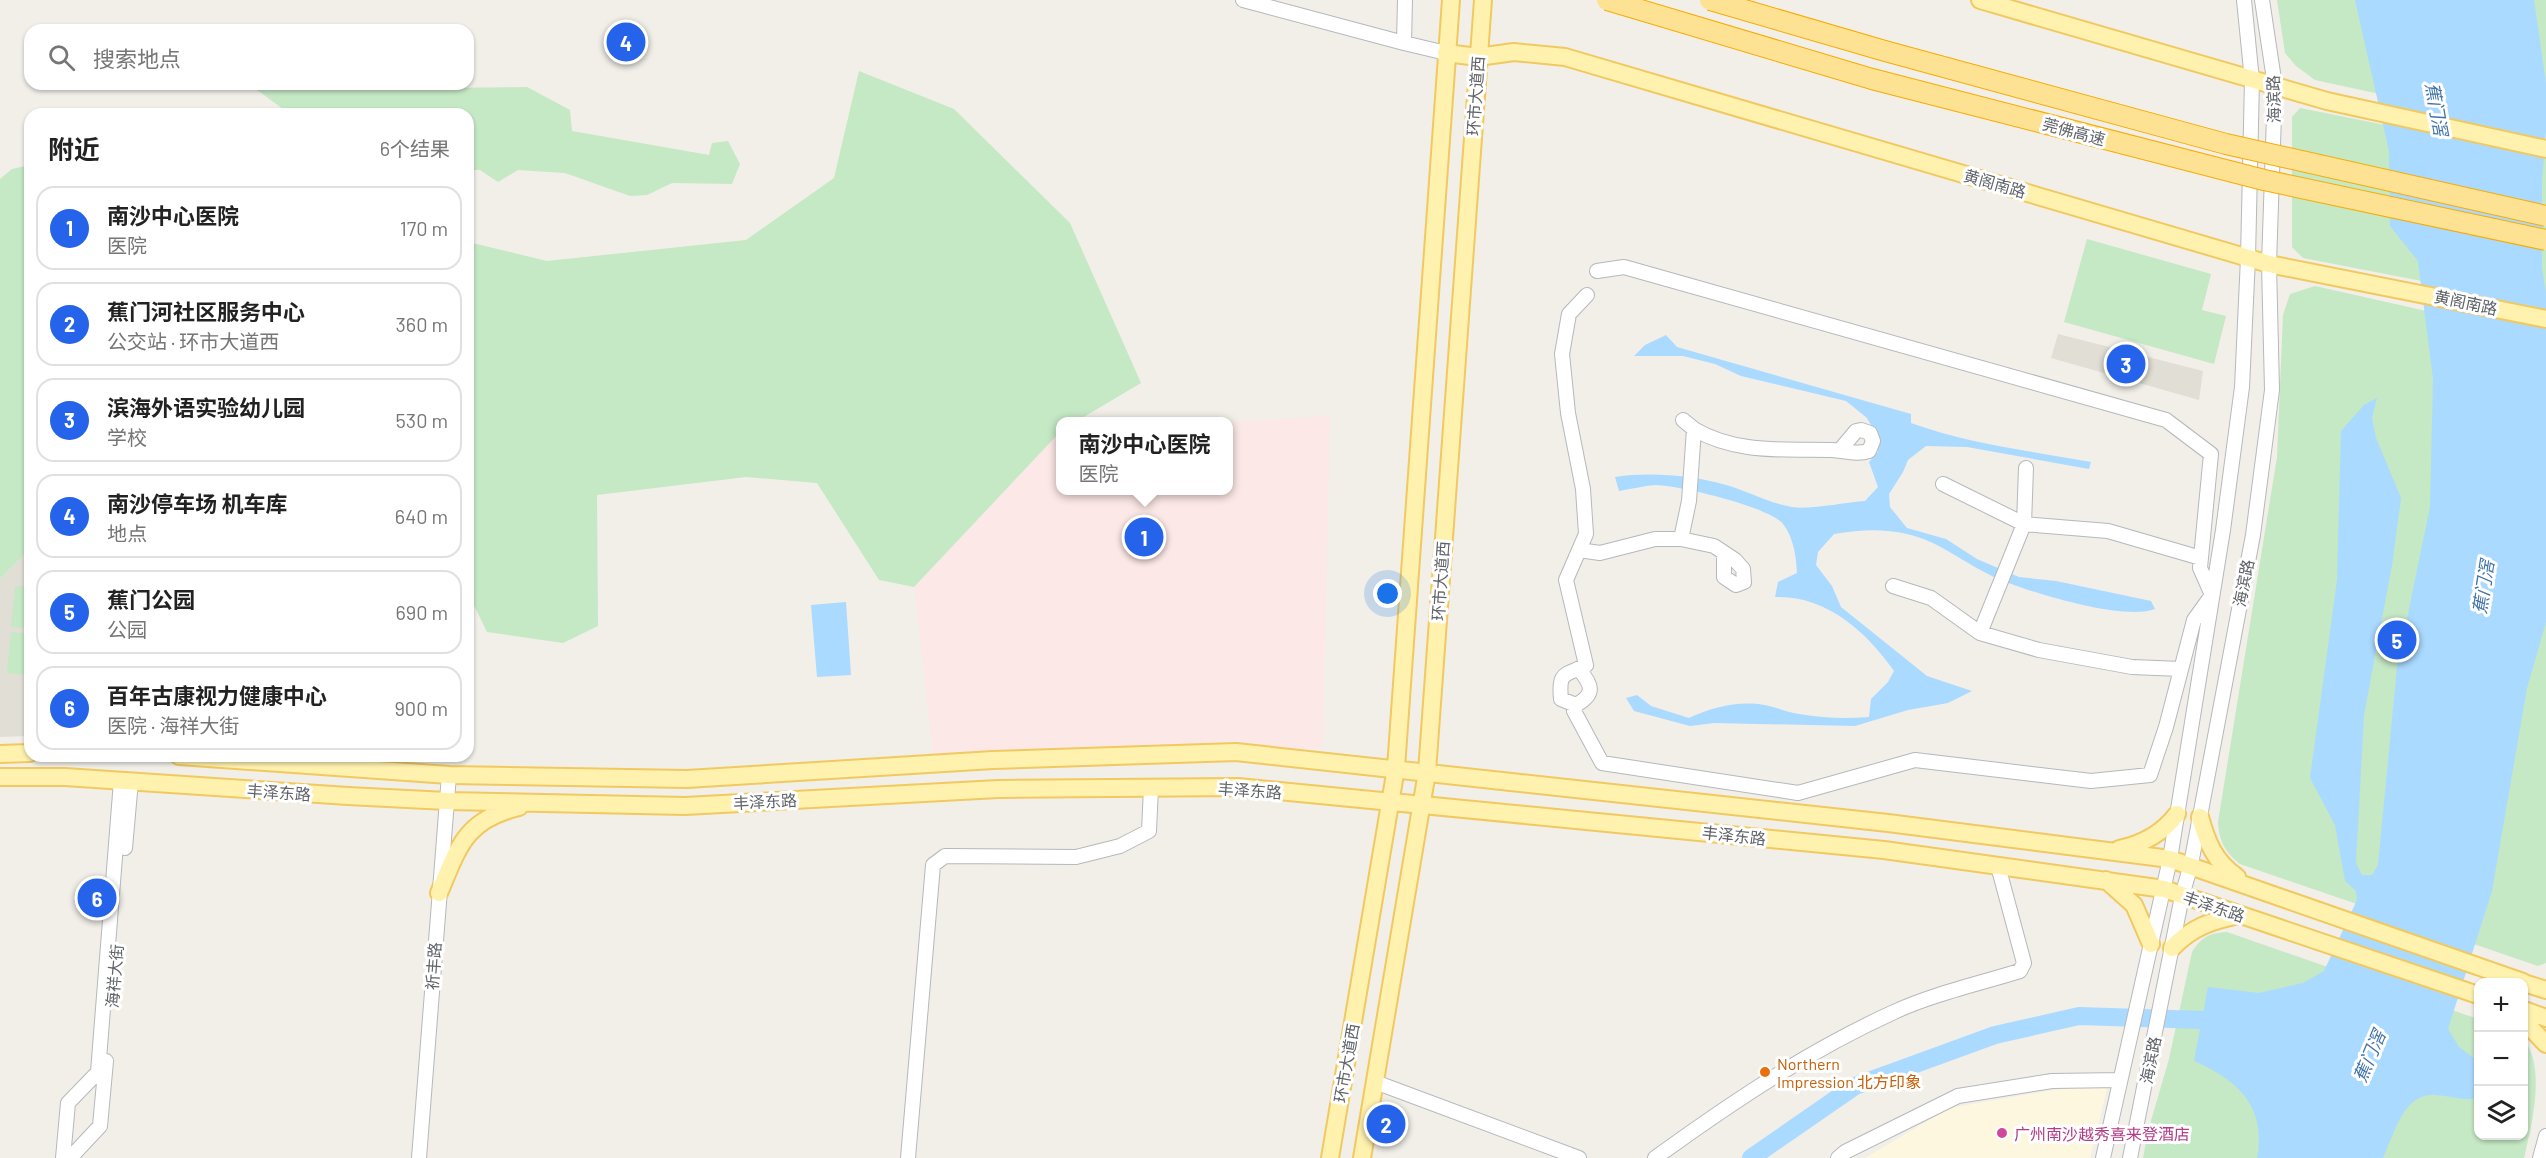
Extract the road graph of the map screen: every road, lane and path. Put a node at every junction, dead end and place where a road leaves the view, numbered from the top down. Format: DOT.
graph roads {
  1 [pos="1243,0"];
  2 [pos="1405,0"];
  3 [pos="1450,0"];
  4 [pos="1483,0"];
  5 [pos="1607,0"];
  6 [pos="1710,0"];
  7 [pos="1980,0"];
  8 [pos="2244,0"];
  9 [pos="2262,0"];
  10 [pos="1404,43"];
  11 [pos="1446,53"];
  12 [pos="1478,57"];
  13 [pos="2252,80"];
  14 [pos="2275,86"];
  15 [pos="2546,149"];
  16 [pos="2546,216"];
  17 [pos="2546,240"];
  18 [pos="2248,258"];
  19 [pos="2269,264"];
  20 [pos="1597,271"];
  21 [pos="1587,295"];
  22 [pos="2546,319"];
  23 [pos="1683,420"];
  24 [pos="1694,429"];
  25 [pos="1840,450"];
  26 [pos="2026,468"];
  27 [pos="1943,484"];
  28 [pos="2024,524"];
  29 [pos="1681,539"];
  30 [pos="1579,550"];
  31 [pos="1724,555"];
  32 [pos="2201,558"];
  33 [pos="1893,586"];
  34 [pos="2212,595"];
  35 [pos="1980,633"];
  36 [pos="1579,669"];
  37 [pos="2181,669"];
  38 [pos="1576,705"];
  39 [pos="24,753"];
  40 [pos="0,754"];
  41 [pos="264,762"];
  42 [pos="1396,768"];
  43 [pos="1427,772"];
  44 [pos="449,775"];
  45 [pos="0,777"];
  46 [pos="126,781"];
  47 [pos="1150,788"];
  48 [pos="447,801"];
  49 [pos="1391,802"];
  50 [pos="534,803"];
  51 [pos="1421,804"];
  52 [pos="2177,814"];
  53 [pos="2200,817"];
  54 [pos="2110,851"];
  55 [pos="2170,859"];
  56 [pos="2191,864"];
  57 [pos="1998,866"];
  58 [pos="2105,879"];
  59 [pos="2250,886"];
  60 [pos="2164,889"];
  61 [pos="439,893"];
  62 [pos="2182,896"];
  63 [pos="2239,915"];
  64 [pos="2151,944"];
  65 [pos="2172,948"];
  66 [pos="2511,978"];
  67 [pos="2546,981"];
  68 [pos="2528,982"];
  69 [pos="2528,984"];
  70 [pos="2546,990"];
  71 [pos="2474,994"];
  72 [pos="2528,1013"];
  73 [pos="2546,1018"];
  74 [pos="2528,1026"];
  75 [pos="2546,1044"];
  76 [pos="2120,1080"];
  77 [pos="1375,1082"];
  78 [pos="81,1090"];
  79 [pos="102,1100"];
  80 [pos="66,1131"];
  81 [pos="2546,1136"];
  82 [pos="84,1142"];
  83 [pos="63,1158"];
  84 [pos="70,1158"];
  85 [pos="419,1158"];
  86 [pos="908,1158"];
  87 [pos="1330,1158"];
  88 [pos="1362,1158"];
  89 [pos="1579,1158"];
  90 [pos="1655,1158"];
  91 [pos="1838,1158"];
  92 [pos="2103,1158"];
  93 [pos="2130,1158"];
  94 [pos="2540,1158"];
  1 -- 10 [label="street"];
  2 -- 10 [label="street"];
  3 -- 11 [label="main road, 环市大道西"];
  4 -- 12 [label="main road, 环市大道西"];
  5 -- 17 [label="highway, 莞佛高速, bridge"];
  6 -- 16 [label="highway, 莞佛高速, bridge"];
  7 -- 13 [label="main road"];
  8 -- 13 [label="street, 海滨路"];
  9 -- 14 [label="street, 海滨路"];
  10 -- 11 [label="street"];
  11 -- 12 [label="main road, 黄阁南路"];
  11 -- 42 [label="main road, 环市大道西"];
  12 -- 18 [label="main road, 黄阁南路"];
  12 -- 43 [label="main road, 环市大道西"];
  13 -- 14 [label="main road"];
  13 -- 18 [label="street, 海滨路"];
  14 -- 15 [label="main road"];
  14 -- 19 [label="street, 海滨路"];
  18 -- 19 [label="main road, 黄阁南路"];
  18 -- 34 [label="street, 海滨路"];
  19 -- 22 [label="main road, 黄阁南路"];
  19 -- 53 [label="street, 海滨路"];
  20 -- 32 [label="street"];
  21 -- 30 [label="street"];
  23 -- 24 [label="street"];
  24 -- 25 [label="street"];
  24 -- 29 [label="street"];
  26 -- 28 [label="street"];
  27 -- 28 [label="street"];
  28 -- 32 [label="street"];
  28 -- 35 [label="street"];
  29 -- 30 [label="street"];
  29 -- 31 [label="street"];
  30 -- 36 [label="street"];
  32 -- 34 [label="street"];
  33 -- 35 [label="street"];
  34 -- 37 [label="street"];
  34 -- 52 [label="street, 海滨路"];
  35 -- 37 [label="street"];
  36 -- 38 [label="street"];
  36 -- 38 [label="street"];
  37 -- 38 [label="street"];
  39 -- 40 [label="main road"];
  41 -- 44 [label="main road, 丰泽东路"];
  42 -- 43 [label="main road, 丰泽东路"];
  42 -- 44 [label="main road, 丰泽东路"];
  42 -- 49 [label="main road, 环市大道西"];
  43 -- 51 [label="main road, 环市大道西"];
  43 -- 54 [label="main road, 丰泽东路"];
  44 -- 48 [label="street, 祈丰路"];
  45 -- 46 [label="main road, 丰泽东路"];
  46 -- 48 [label="main road, 丰泽东路"];
  46 -- 78 [label="street, 海祥大街"];
  46 -- 79 [label="street, 海祥大街"];
  47 -- 49 [label="main road, 丰泽东路"];
  47 -- 50 [label="main road, 丰泽东路"];
  47 -- 86 [label="street"];
  48 -- 50 [label="main road, 丰泽东路"];
  48 -- 61 [label="street, 祈丰路"];
  49 -- 51 [label="main road, 丰泽东路"];
  49 -- 87 [label="main road, 环市大道西"];
  50 -- 61 [label="main road"];
  51 -- 57 [label="main road, 丰泽东路"];
  51 -- 77 [label="main road, 环市大道西"];
  52 -- 54 [label="main road"];
  52 -- 55 [label="street, 海滨路"];
  53 -- 56 [label="street, 海滨路"];
  53 -- 59 [label="main road"];
  54 -- 55 [label="main road, 丰泽东路"];
  55 -- 56 [label="main road, 丰泽东路"];
  55 -- 60 [label="street, 海滨路"];
  56 -- 59 [label="main road, 丰泽东路"];
  56 -- 62 [label="street, 海滨路"];
  57 -- 58 [label="main road, 丰泽东路"];
  57 -- 90 [label="street"];
  58 -- 60 [label="main road, 丰泽东路"];
  58 -- 64 [label="main road"];
  59 -- 66 [label="main road, 丰泽东路"];
  60 -- 62 [label="main road, 丰泽东路"];
  60 -- 64 [label="street, 海滨路"];
  61 -- 85 [label="street, 祈丰路"];
  62 -- 63 [label="main road, 丰泽东路"];
  62 -- 65 [label="street, 海滨路"];
  63 -- 65 [label="main road"];
  63 -- 71 [label="main road, 丰泽东路"];
  64 -- 76 [label="street, 海滨路"];
  65 -- 93 [label="street, 海滨路"];
  67 -- 68 [label="main road"];
  69 -- 70 [label="main road, 丰泽东路"];
  72 -- 73 [label="main road"];
  74 -- 75 [label="main road"];
  76 -- 91 [label="street"];
  76 -- 92 [label="street, 海滨路"];
  77 -- 88 [label="main road, 环市大道西"];
  77 -- 89 [label="street"];
  78 -- 79 [label="street"];
  78 -- 80 [label="street, 海祥大街"];
  79 -- 82 [label="street, 海祥大街"];
  80 -- 82 [label="street"];
  80 -- 83 [label="street, 海祥大街"];
  81 -- 94 [label="street"];
  82 -- 84 [label="street, 海祥大街"];
}
